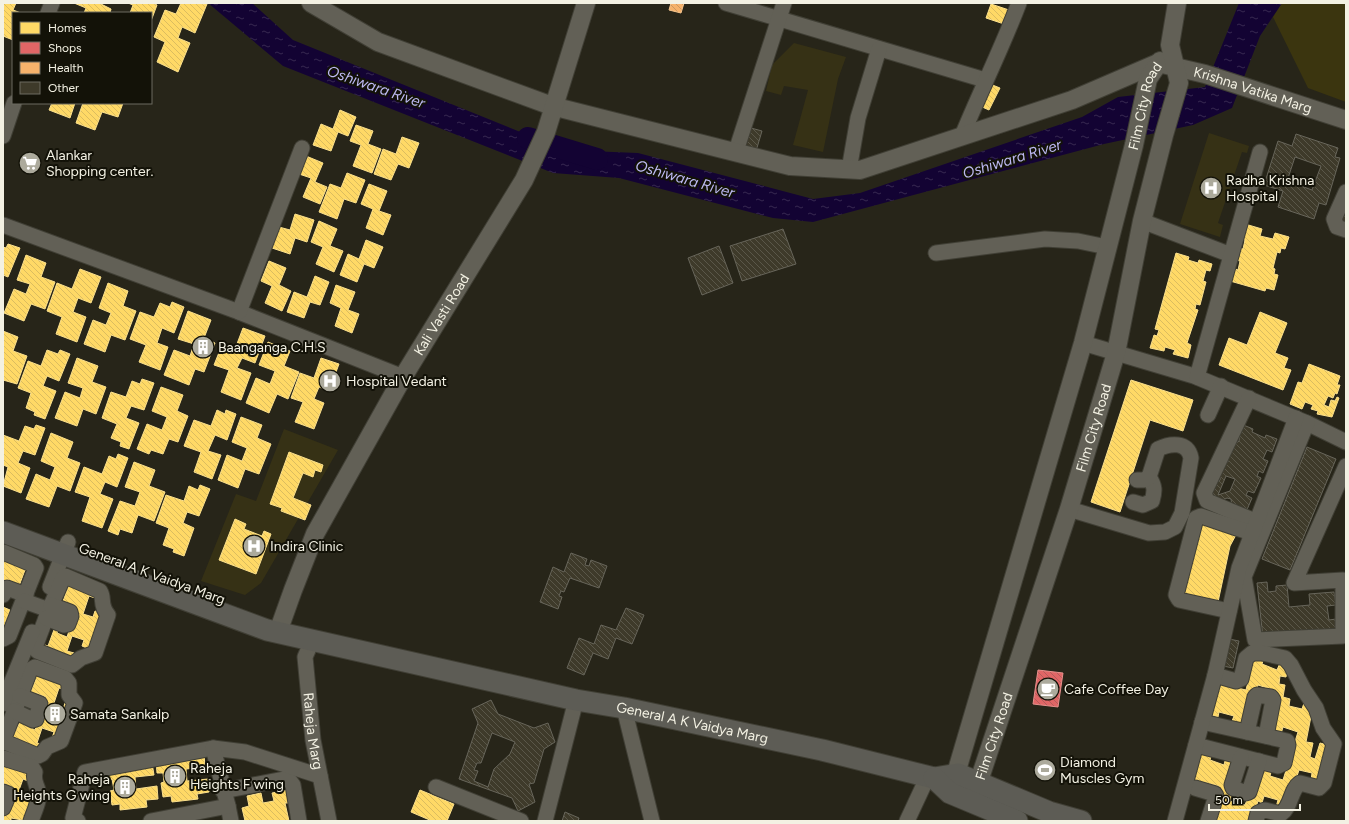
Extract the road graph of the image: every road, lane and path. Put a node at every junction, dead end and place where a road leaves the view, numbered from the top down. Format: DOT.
graph roads {
  1 [pos="311,3"];
  2 [pos="586,3"];
  3 [pos="726,3"];
  4 [pos="784,3"];
  5 [pos="1019,3"];
  6 [pos="1177,3"];
  7 [pos="779,19"];
  8 [pos="1170,45"];
  9 [pos="879,49"];
  10 [pos="1158,64"];
  11 [pos="1176,67"];
  12 [pos="985,80"];
  13 [pos="14,104"];
  14 [pos="552,106"];
  15 [pos="1346,120"];
  16 [pos="3,136"];
  17 [pos="962,136"];
  18 [pos="302,148"];
  19 [pos="736,152"];
  20 [pos="1260,152"];
  21 [pos="849,170"];
  22 [pos="1125,179"];
  23 [pos="1150,187"];
  24 [pos="1346,192"];
  25 [pos="1142,221"];
  26 [pos="3,225"];
  27 [pos="1346,230"];
  28 [pos="1107,247"];
  29 [pos="936,253"];
  30 [pos="1231,255"];
  31 [pos="239,312"];
  32 [pos="1083,343"];
  33 [pos="1116,352"];
  34 [pos="404,377"];
  35 [pos="1197,377"];
  36 [pos="1218,385"];
  37 [pos="1250,398"];
  38 [pos="1206,414"];
  39 [pos="1301,420"];
  40 [pos="1346,442"];
  41 [pos="1346,466"];
  42 [pos="1133,502"];
  43 [pos="1069,509"];
  44 [pos="3,516"];
  45 [pos="1253,527"];
  46 [pos="3,532"];
  47 [pos="66,548"];
  48 [pos="3,552"];
  49 [pos="3,595"];
  50 [pos="23,602"];
  51 [pos="3,604"];
  52 [pos="47,610"];
  53 [pos="1229,611"];
  54 [pos="292,633"];
  55 [pos="3,639"];
  56 [pos="1215,675"];
  57 [pos="576,700"];
  58 [pos="10,704"];
  59 [pos="624,708"];
  60 [pos="1202,722"];
  61 [pos="1247,732"];
  62 [pos="1266,736"];
  63 [pos="1196,745"];
  64 [pos="213,748"];
  65 [pos="1241,757"];
  66 [pos="3,758"];
  67 [pos="1258,761"];
  68 [pos="958,774"];
  69 [pos="320,776"];
  70 [pos="931,777"];
  71 [pos="980,782"];
  72 [pos="436,788"];
  73 [pos="1195,788"];
  74 [pos="3,792"];
  75 [pos="950,793"];
  76 [pos="226,798"];
  77 [pos="972,802"];
  78 [pos="3,808"];
  79 [pos="1179,820"];
  80 [pos="31,821"];
  81 [pos="78,821"];
  82 [pos="151,821"];
  83 [pos="231,821"];
  84 [pos="299,821"];
  85 [pos="329,821"];
  86 [pos="520,821"];
  87 [pos="545,821"];
  88 [pos="652,821"];
  89 [pos="907,821"];
  90 [pos="1017,821"];
  91 [pos="1081,821"];
  92 [pos="1208,821"];
  93 [pos="1256,821"];
  1 -- 14 [label="street"];
  2 -- 14 [label="street, Kali Vasti Road"];
  3 -- 7 [label="street"];
  4 -- 7 [label="street"];
  5 -- 12 [label="street"];
  6 -- 8 [label="street, Film City Road"];
  7 -- 9 [label="street"];
  7 -- 19 [label="street"];
  8 -- 10 [label="street, Film City Road"];
  8 -- 11 [label="street, Film City Road"];
  9 -- 12 [label="street"];
  9 -- 21 [label="street"];
  10 -- 11 [label="street, Krishna Vatika Marg"];
  10 -- 17 [label="street"];
  10 -- 22 [label="street, Film City Road"];
  11 -- 15 [label="street, Krishna Vatika Marg"];
  11 -- 23 [label="street, Film City Road"];
  12 -- 17 [label="street"];
  13 -- 16 [label="street"];
  14 -- 19 [label="street"];
  14 -- 34 [label="street, Kali Vasti Road"];
  17 -- 21 [label="street"];
  18 -- 31 [label="street"];
  19 -- 21 [label="street"];
  20 -- 30 [label="street"];
  22 -- 23 [label="street"];
  22 -- 28 [label="street, Film City Road"];
  23 -- 25 [label="street, Film City Road"];
  24 -- 27 [label="street"];
  25 -- 30 [label="street"];
  25 -- 33 [label="street, Film City Road"];
  26 -- 31 [label="street"];
  28 -- 29 [label="street"];
  28 -- 32 [label="street, Film City Road"];
  30 -- 35 [label="street"];
  31 -- 34 [label="street"];
  32 -- 33 [label="street"];
  32 -- 68 [label="street, Film City Road"];
  33 -- 35 [label="street"];
  33 -- 43 [label="street, Film City Road"];
  34 -- 54 [label="street, Kali Vasti Road"];
  35 -- 36 [label="street"];
  36 -- 37 [label="street"];
  36 -- 38 [label="street"];
  37 -- 39 [label="street"];
  37 -- 45 [label="street"];
  39 -- 40 [label="street"];
  39 -- 41 [label="street"];
  39 -- 45 [label="street"];
  42 -- 43 [label="street"];
  43 -- 71 [label="street, Film City Road"];
  44 -- 47 [label="main road, General A K Vaidya Marg"];
  45 -- 53 [label="street"];
  45 -- 53 [label="street"];
  46 -- 47 [label="main road, General A K Vaidya Marg"];
  47 -- 52 [label="street"];
  47 -- 54 [label="main road, General A K Vaidya Marg"];
  48 -- 50 [label="street"];
  49 -- 50 [label="street"];
  50 -- 51 [label="street"];
  50 -- 52 [label="street"];
  50 -- 55 [label="street"];
  52 -- 52 [label="street"];
  52 -- 58 [label="street"];
  53 -- 56 [label="street"];
  54 -- 57 [label="main road, General A K Vaidya Marg"];
  54 -- 69 [label="street, Raheja Marg"];
  56 -- 60 [label="street"];
  56 -- 93 [label="street"];
  57 -- 59 [label="main road, General A K Vaidya Marg"];
  57 -- 87 [label="street"];
  58 -- 58 [label="street"];
  59 -- 70 [label="main road, General A K Vaidya Marg"];
  59 -- 88 [label="street"];
  60 -- 61 [label="street"];
  60 -- 63 [label="street"];
  61 -- 62 [label="street"];
  61 -- 62 [label="street"];
  62 -- 67 [label="street"];
  63 -- 65 [label="street"];
  63 -- 79 [label="street"];
  64 -- 69 [label="street"];
  64 -- 76 [label="street"];
  64 -- 81 [label="street"];
  65 -- 67 [label="street"];
  65 -- 67 [label="street"];
  66 -- 80 [label="street"];
  68 -- 70 [label="main road, General A K Vaidya Marg"];
  68 -- 71 [label="main road, General A K Vaidya Marg"];
  68 -- 75 [label="street, Film City Road"];
  69 -- 85 [label="street, Raheja Marg"];
  70 -- 75 [label="main road"];
  70 -- 89 [label="street"];
  71 -- 77 [label="street, Film City Road"];
  71 -- 91 [label="main road, General A K Vaidya Marg"];
  72 -- 86 [label="street"];
  73 -- 92 [label="street"];
  74 -- 78 [label="street"];
  75 -- 77 [label="main road"];
  76 -- 82 [label="street"];
  76 -- 83 [label="street"];
  76 -- 84 [label="street"];
  77 -- 90 [label="main road"];
}
